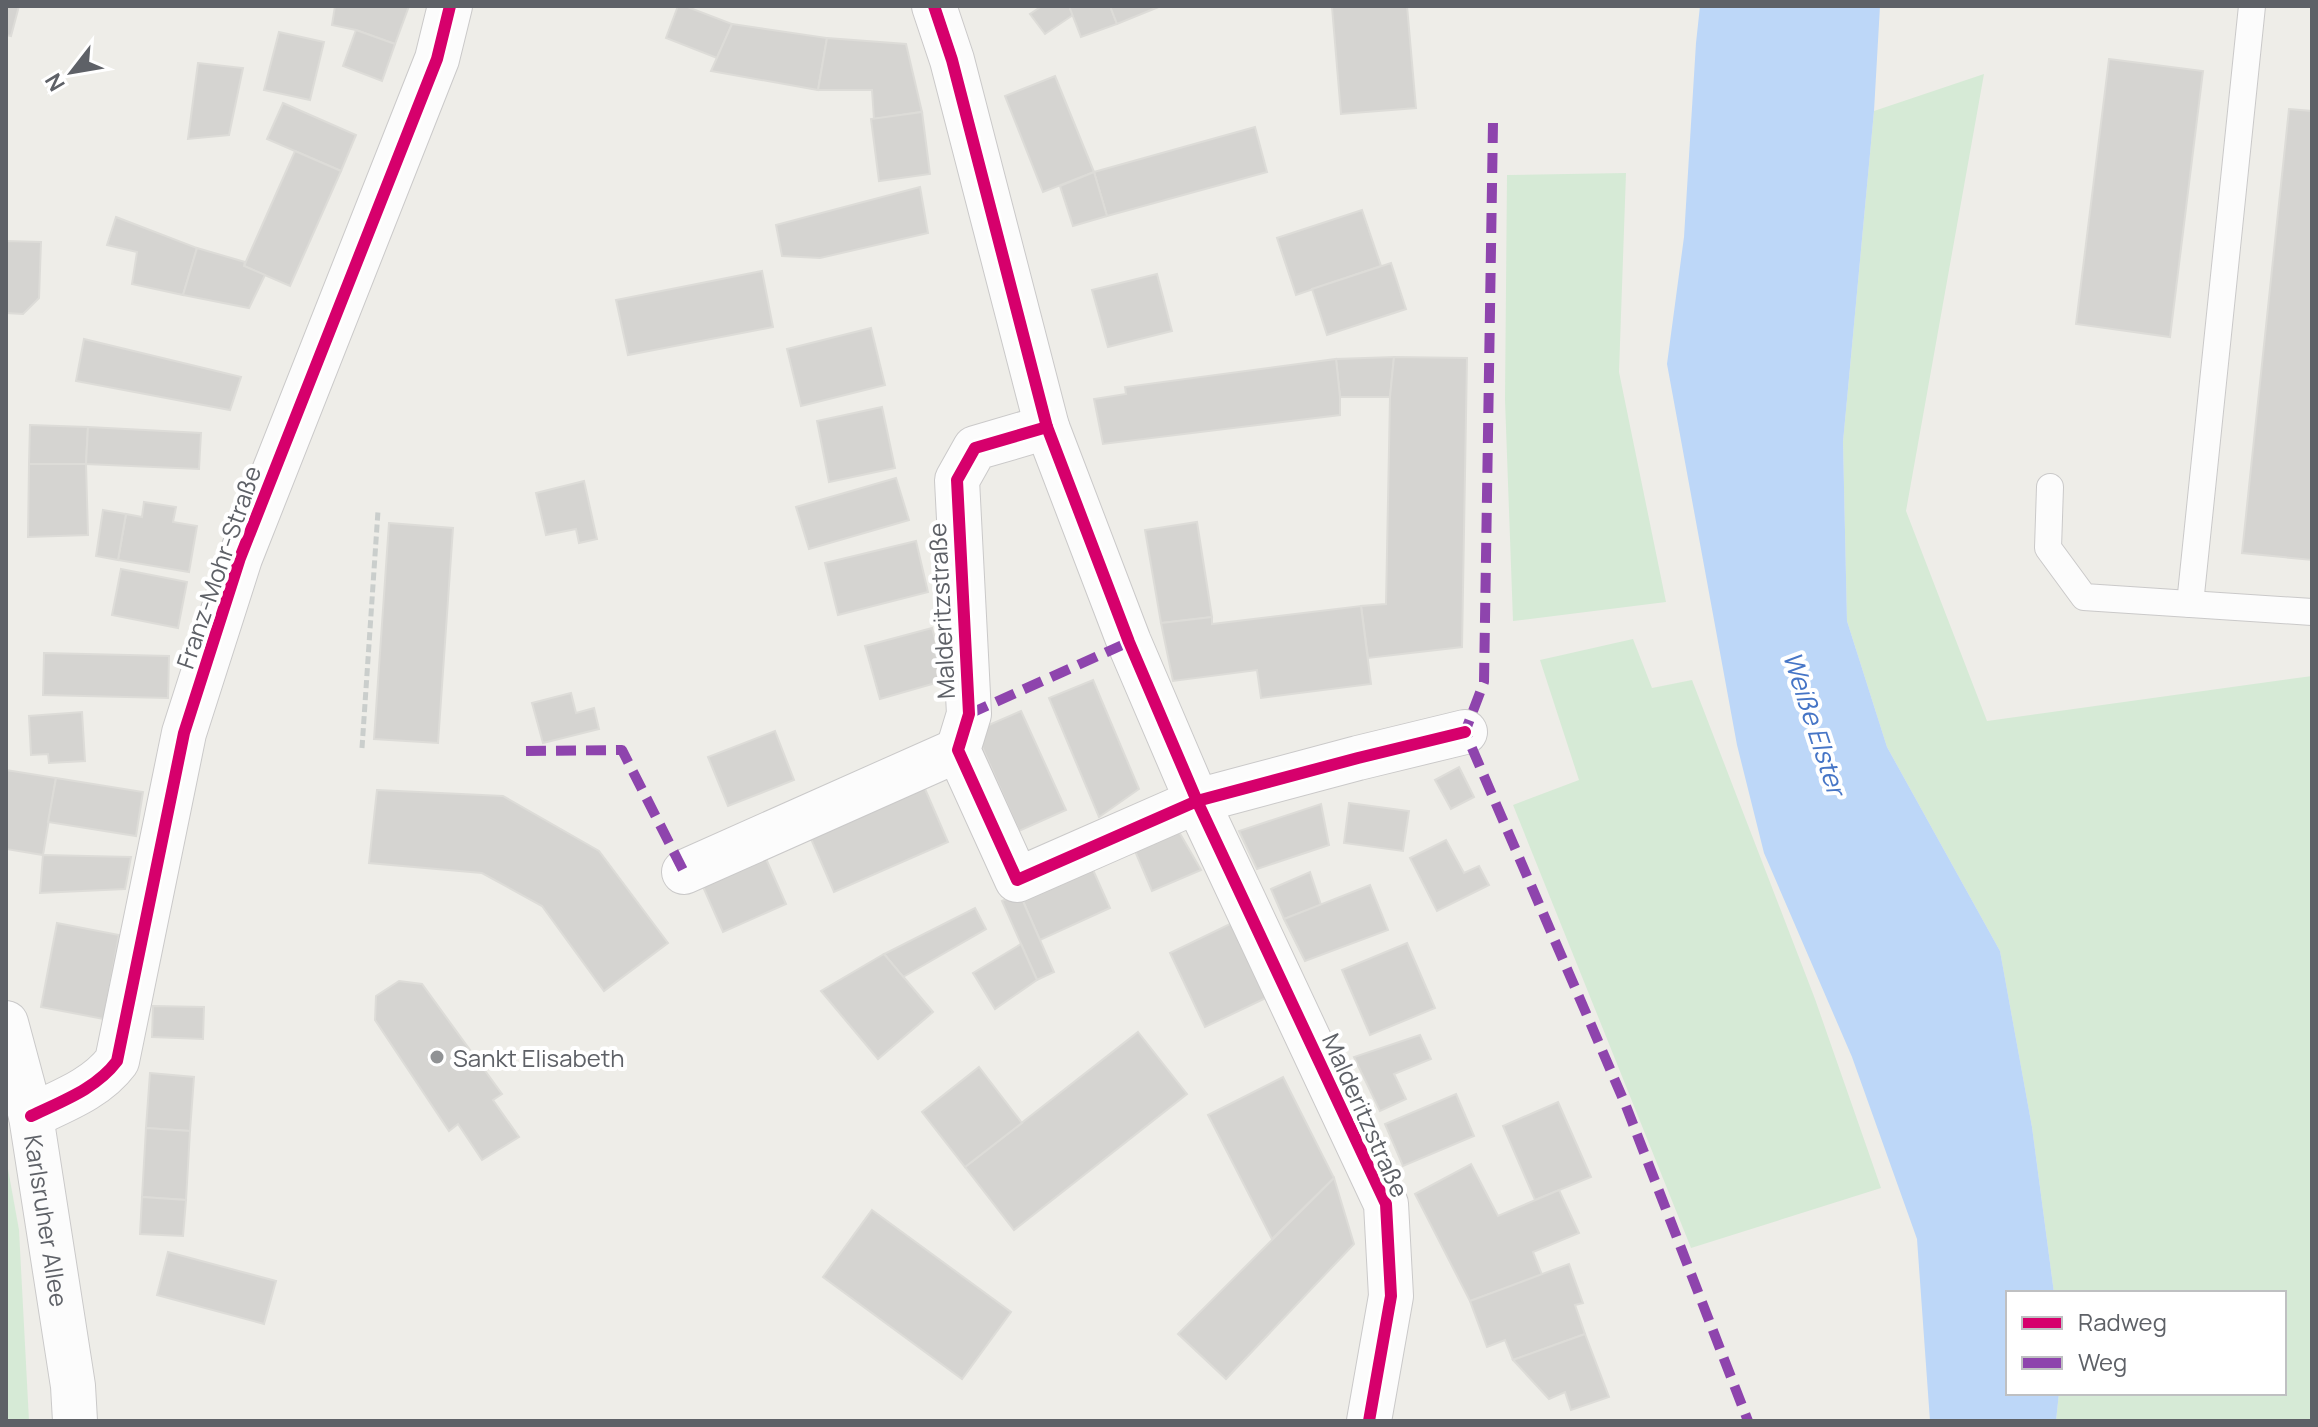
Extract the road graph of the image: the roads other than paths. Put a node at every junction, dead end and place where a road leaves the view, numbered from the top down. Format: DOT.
graph roads {
  1 [pos="450,6"];
  2 [pos="934,6"];
  3 [pos="2252,6"];
  4 [pos="1047,427"];
  5 [pos="2050,487"];
  6 [pos="2190,604"];
  7 [pos="2312,612"];
  8 [pos="1465,732"];
  9 [pos="958,750"];
  10 [pos="1197,801"];
  11 [pos="684,872"];
  12 [pos="6,1023"];
  13 [pos="31,1116"];
  14 [pos="75,1421"];
  15 [pos="1369,1421"];
  1 -- 13 [label="street, Franz-Mohr-Straße"];
  2 -- 4 [label="street, Malderitzstraße"];
  3 -- 6 [label="lane"];
  4 -- 9 [label="street, Malderitzstraße"];
  4 -- 10 [label="street, Malderitzstraße"];
  5 -- 6 [label="lane"];
  6 -- 7 [label="lane"];
  8 -- 10 [label="street"];
  9 -- 10 [label="street"];
  9 -- 11 [label="street"];
  10 -- 15 [label="street, Malderitzstraße"];
  12 -- 13 [label="street, Karlsruher Allee"];
  13 -- 14 [label="street, Karlsruher Allee"];
}
